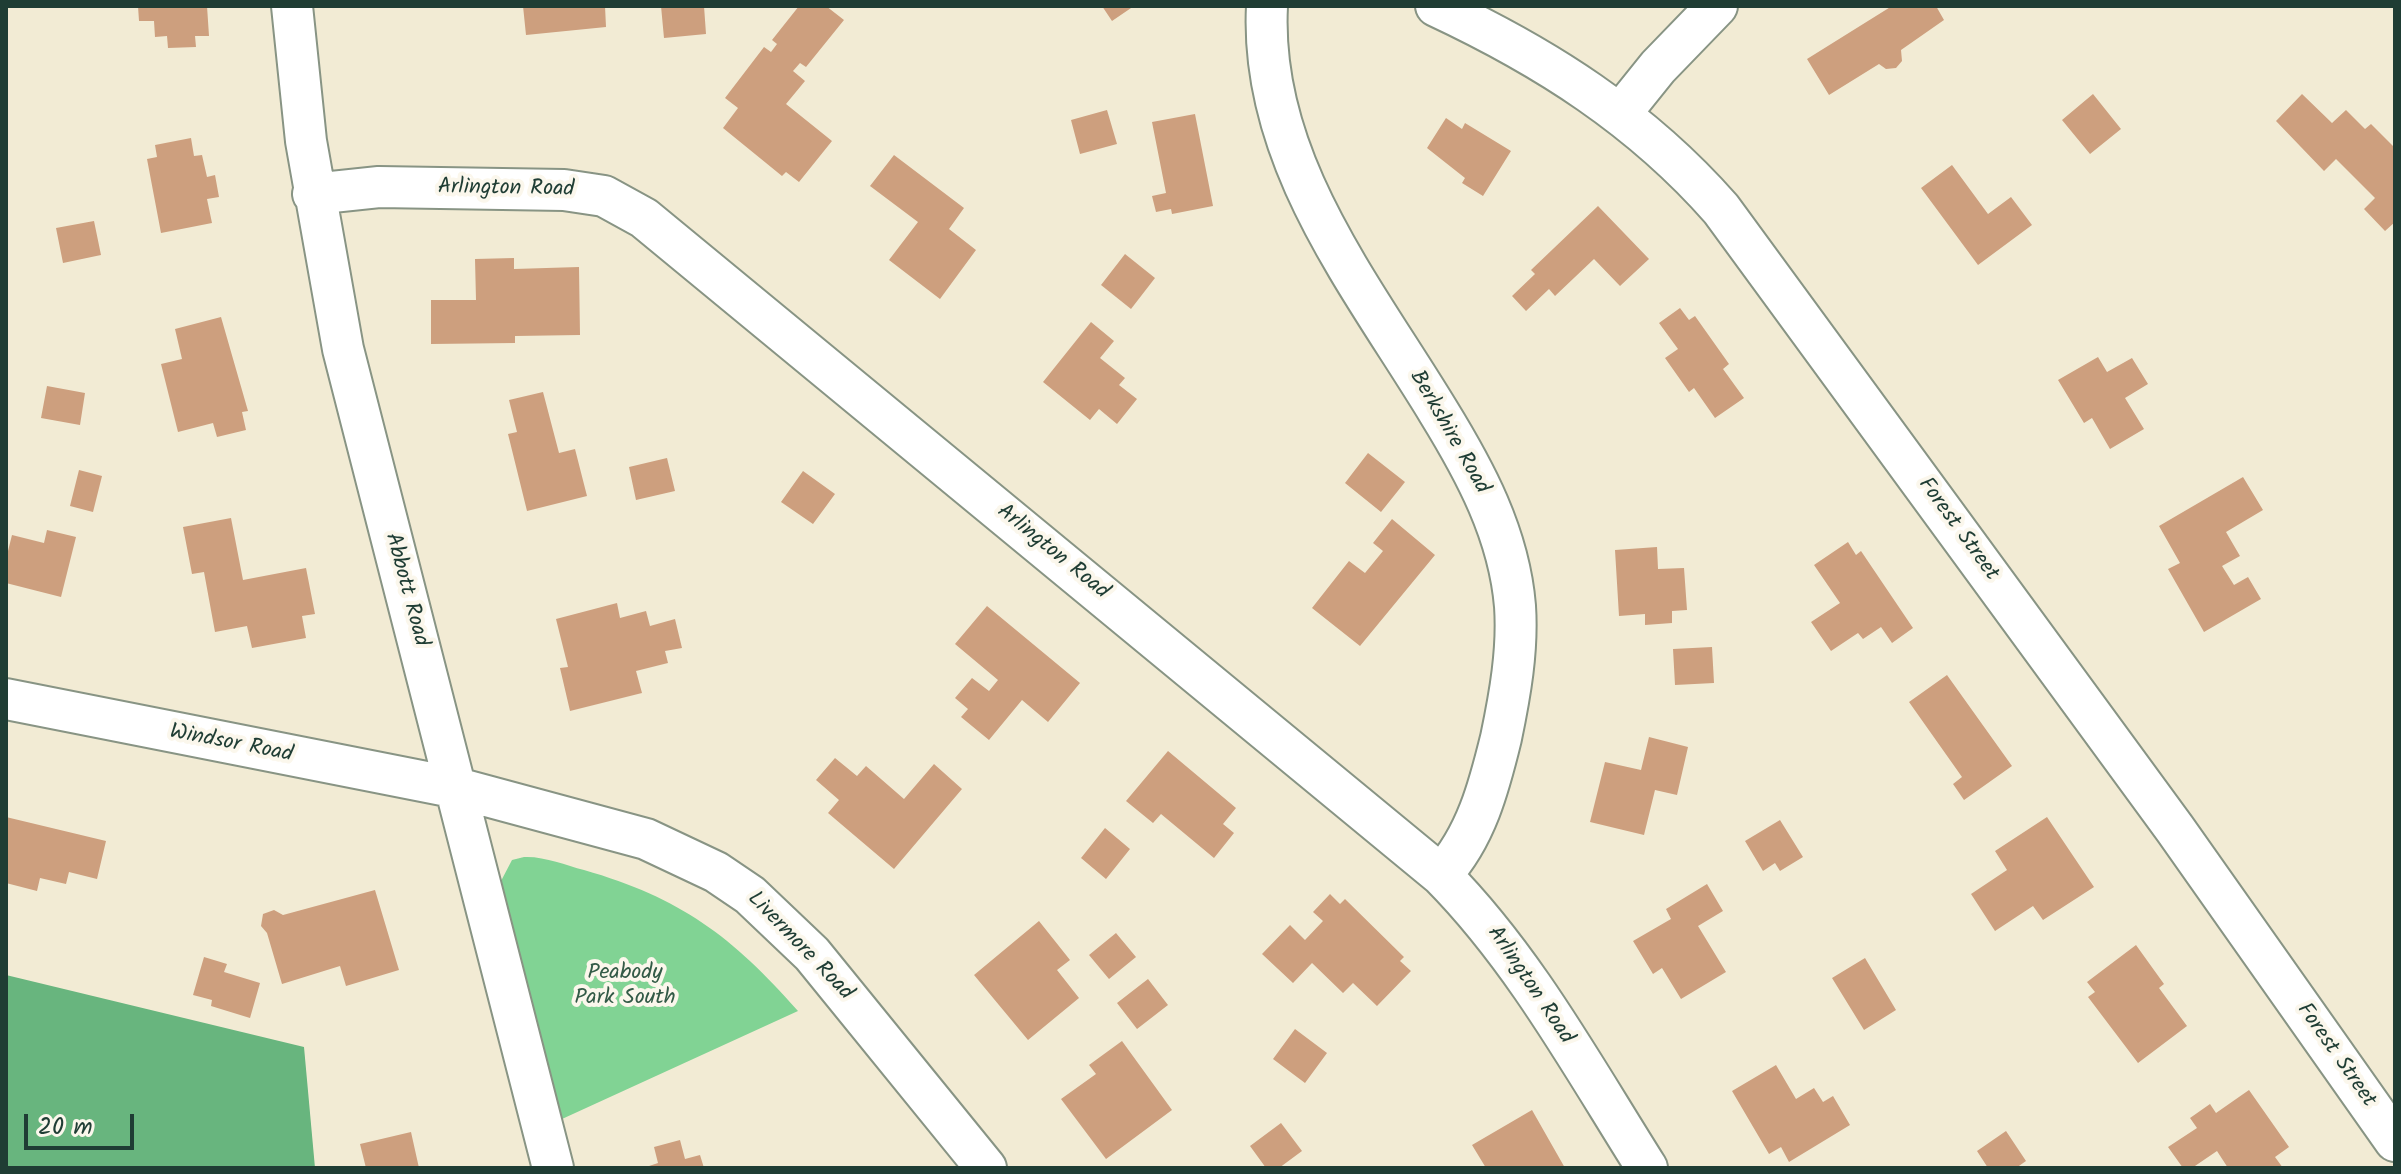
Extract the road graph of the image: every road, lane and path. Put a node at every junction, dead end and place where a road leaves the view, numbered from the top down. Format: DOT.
graph roads {
  1 [pos="292,6"];
  2 [pos="1267,6"];
  3 [pos="1436,6"];
  4 [pos="1717,6"];
  5 [pos="1621,113"];
  6 [pos="313,194"];
  7 [pos="6,699"];
  8 [pos="457,788"];
  9 [pos="1441,875"];
  10 [pos="2395,1141"];
  11 [pos="553,1168"];
  12 [pos="986,1168"];
  13 [pos="1647,1168"];
  1 -- 6 [label="street, Abbott Road"];
  2 -- 9 [label="street, Berkshire Road"];
  3 -- 5 [label="street, Forest Street"];
  4 -- 5 [label="street"];
  5 -- 10 [label="street, Forest Street"];
  6 -- 8 [label="street, Abbott Road"];
  6 -- 9 [label="street, Arlington Road"];
  7 -- 8 [label="street, Windsor Road"];
  8 -- 11 [label="street, Abbott Road"];
  8 -- 12 [label="street, Livermore Road"];
  9 -- 13 [label="street, Arlington Road"];
}
